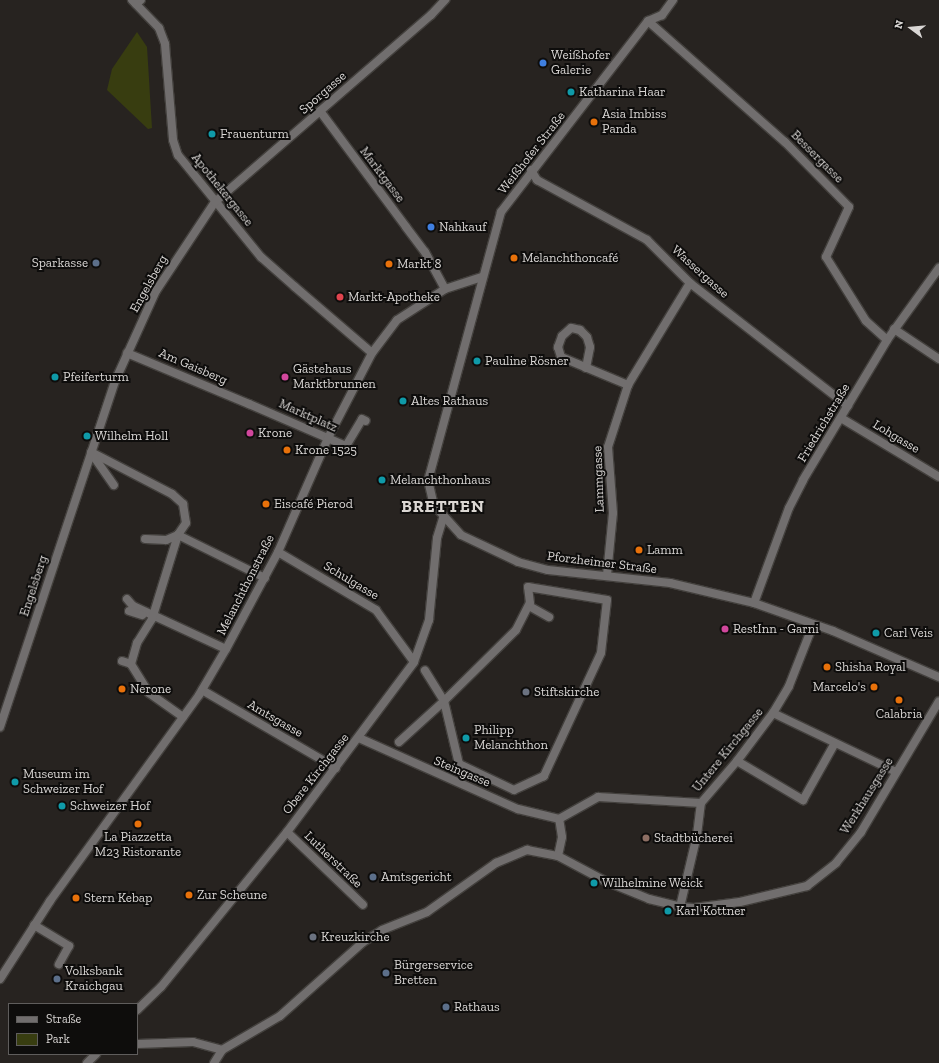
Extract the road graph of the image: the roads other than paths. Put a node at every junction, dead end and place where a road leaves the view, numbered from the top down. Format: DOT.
graph roads {
  1 [pos="445,0"];
  2 [pos="673,0"];
  3 [pos="136,1"];
  4 [pos="648,21"];
  5 [pos="320,111"];
  6 [pos="531,170"];
  7 [pos="215,202"];
  8 [pos="939,268"];
  9 [pos="483,276"];
  10 [pos="690,283"];
  11 [pos="444,289"];
  12 [pos="894,330"];
  13 [pos="888,340"];
  14 [pos="127,353"];
  15 [pos="372,353"];
  16 [pos="939,358"];
  17 [pos="586,368"];
  18 [pos="628,385"];
  19 [pos="249,404"];
  20 [pos="848,406"];
  21 [pos="840,418"];
  22 [pos="366,421"];
  23 [pos="328,438"];
  24 [pos="91,452"];
  25 [pos="939,477"];
  26 [pos="114,485"];
  27 [pos="443,518"];
  28 [pos="178,535"];
  29 [pos="145,539"];
  30 [pos="278,552"];
  31 [pos="607,575"];
  32 [pos="265,578"];
  33 [pos="128,599"];
  34 [pos="754,603"];
  35 [pos="528,606"];
  36 [pos="129,611"];
  37 [pos="153,616"];
  38 [pos="549,617"];
  39 [pos="813,625"];
  40 [pos="226,649"];
  41 [pos="122,661"];
  42 [pos="414,662"];
  43 [pos="131,664"];
  44 [pos="425,670"];
  45 [pos="939,677"];
  46 [pos="202,690"];
  47 [pos="939,701"];
  48 [pos="444,702"];
  49 [pos="773,713"];
  50 [pos="184,717"];
  51 [pos="0,727"];
  52 [pos="359,738"];
  53 [pos="399,742"];
  54 [pos="835,743"];
  55 [pos="737,761"];
  56 [pos="336,768"];
  57 [pos="896,772"];
  58 [pos="700,803"];
  59 [pos="558,819"];
  60 [pos="287,832"];
  61 [pos="558,856"];
  62 [pos="363,905"];
  63 [pos="680,907"];
  64 [pos="34,925"];
  65 [pos="59,964"];
  66 [pos="1,975"];
  67 [pos="138,1009"];
  68 [pos="138,1044"];
  69 [pos="222,1050"];
  70 [pos="95,1055"];
  71 [pos="87,1063"];
  72 [pos="214,1063"];
  1 -- 5 [label="street, Sporgasse"];
  2 -- 4 [label="street, Weißhofer Straße"];
  3 -- 7 [label="street, Apothekergasse"];
  4 -- 6 [label="street, Weißhofer Straße"];
  4 -- 13 [label="street, Bessergasse"];
  5 -- 7 [label="street, Sporgasse"];
  5 -- 11 [label="street, Marktgasse"];
  6 -- 9 [label="street, Weißhofer Straße"];
  6 -- 10 [label="street, Wassergasse"];
  7 -- 14 [label="street, Engelsberg"];
  7 -- 15 [label="street, Apothekergasse"];
  8 -- 12 [label="street, Friedrichstraße"];
  9 -- 11 [label="street, Melanchthonstraße"];
  9 -- 27 [label="street, Pforzheimer Straße"];
  10 -- 18 [label="street, Lammgasse"];
  10 -- 20 [label="street, Wassergasse"];
  11 -- 15 [label="street, Melanchthonstraße"];
  12 -- 13 [label="street, Friedrichstraße"];
  12 -- 16 [label="street"];
  13 -- 20 [label="street, Friedrichstraße"];
  14 -- 19 [label="street, Am Gaisberg"];
  14 -- 24 [label="street, Engelsberg"];
  15 -- 23 [label="street, Melanchthonstraße"];
  17 -- 17 [label="street"];
  17 -- 18 [label="street"];
  18 -- 31 [label="street, Lammgasse"];
  19 -- 23 [label="street, Marktplatz"];
  20 -- 21 [label="street, Friedrichstraße"];
  21 -- 25 [label="street, Lohgasse"];
  21 -- 34 [label="street, Friedrichstraße"];
  22 -- 23 [label="street, Marktplatz"];
  23 -- 30 [label="street, Melanchthonstraße"];
  24 -- 26 [label="street"];
  24 -- 28 [label="street"];
  24 -- 51 [label="street, Engelsberg"];
  27 -- 31 [label="street, Pforzheimer Straße"];
  27 -- 42 [label="street, Obere Kirchgasse"];
  28 -- 29 [label="street"];
  28 -- 32 [label="street"];
  28 -- 37 [label="street"];
  30 -- 32 [label="street, Melanchthonstraße"];
  30 -- 42 [label="street, Schulgasse"];
  31 -- 34 [label="street, Pforzheimer Straße"];
  32 -- 40 [label="street, Melanchthonstraße"];
  33 -- 37 [label="street"];
  34 -- 39 [label="street, Pforzheimer Straße"];
  35 -- 38 [label="street"];
  35 -- 48 [label="street"];
  35 -- 48 [label="street"];
  36 -- 37 [label="street"];
  37 -- 40 [label="street"];
  37 -- 43 [label="street"];
  39 -- 45 [label="street, Pforzheimer Straße"];
  39 -- 49 [label="street, Untere Kirchgasse"];
  40 -- 46 [label="street, Melanchthonstraße"];
  41 -- 43 [label="street"];
  42 -- 52 [label="street, Obere Kirchgasse"];
  43 -- 50 [label="street"];
  44 -- 48 [label="street"];
  46 -- 50 [label="street, Melanchthonstraße"];
  46 -- 56 [label="street, Amtsgasse"];
  47 -- 57 [label="street, Werkhausgasse"];
  48 -- 53 [label="street"];
  49 -- 54 [label="street"];
  49 -- 55 [label="street, Untere Kirchgasse"];
  50 -- 64 [label="street, Melanchthonstraße"];
  52 -- 56 [label="street, Obere Kirchgasse"];
  52 -- 59 [label="street, Steingasse"];
  54 -- 55 [label="street"];
  54 -- 57 [label="street"];
  55 -- 58 [label="street, Untere Kirchgasse"];
  56 -- 60 [label="street, Obere Kirchgasse"];
  57 -- 63 [label="street, Werkhausgasse"];
  58 -- 59 [label="street, Untere Kirchgasse"];
  58 -- 63 [label="street"];
  59 -- 61 [label="street"];
  60 -- 62 [label="street, Lutherstraße"];
  60 -- 67 [label="street, Obere Kirchgasse"];
  61 -- 63 [label="street, Werkhausgasse"];
  61 -- 69 [label="street"];
  64 -- 65 [label="street"];
  64 -- 66 [label="street, Melanchthonstraße"];
  68 -- 69 [label="street"];
  69 -- 72 [label="street"];
  70 -- 71 [label="street"];
}
